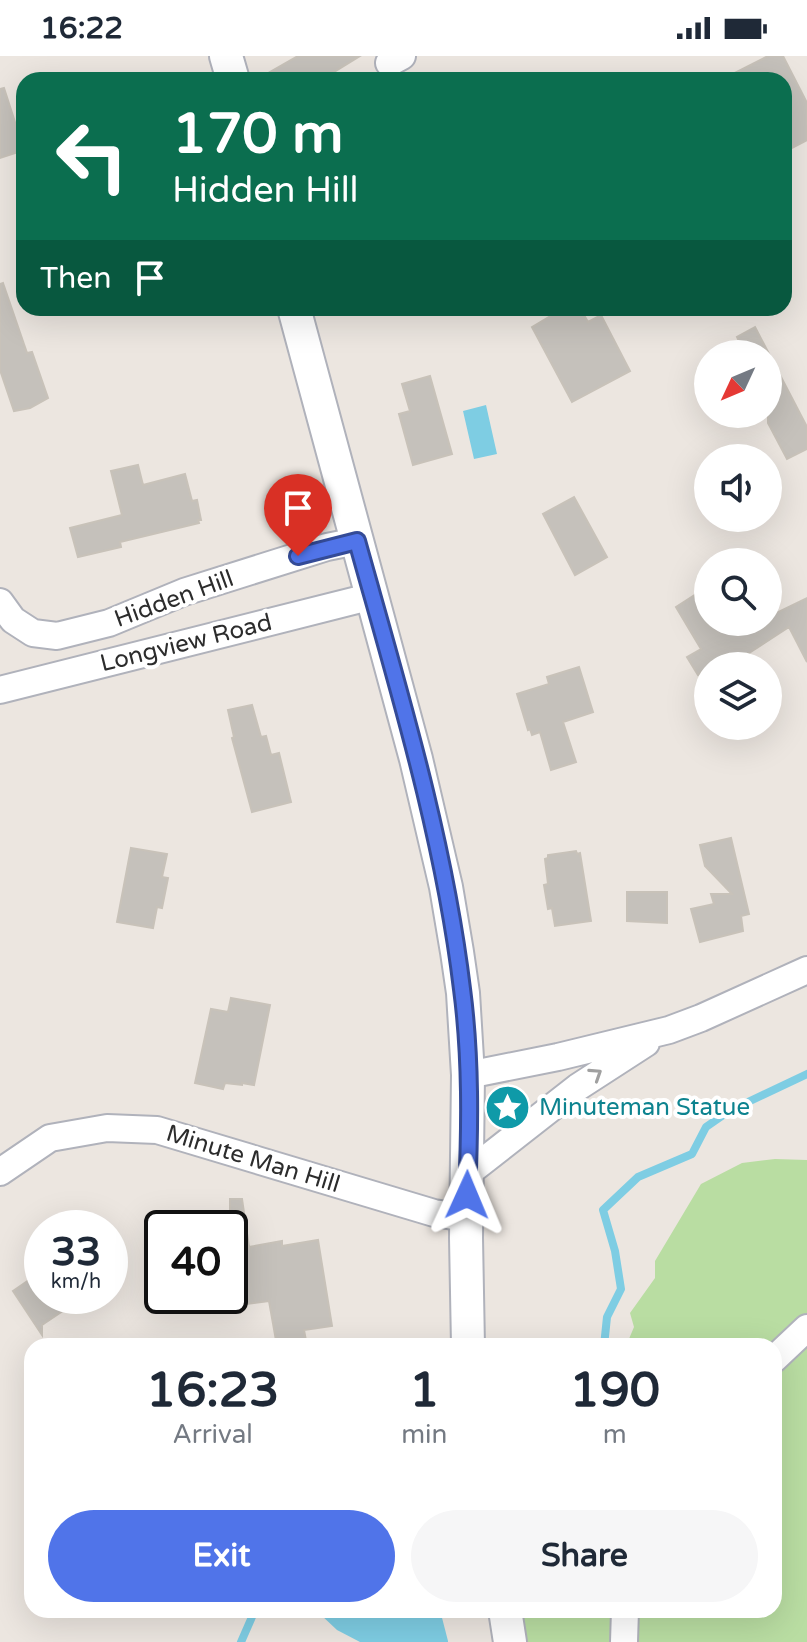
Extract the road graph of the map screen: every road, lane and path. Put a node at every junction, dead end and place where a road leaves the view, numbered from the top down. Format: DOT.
graph roads {
  1 [pos="296,316"];
  2 [pos="357,541"];
  3 [pos="373,596"];
  4 [pos="0,602"];
  5 [pos="0,690"];
  6 [pos="807,970"];
  7 [pos="669,1030"];
  8 [pos="468,1075"];
  9 [pos="0,1172"];
  10 [pos="468,1173"];
  11 [pos="466,1218"];
  12 [pos="807,1328"];
  13 [pos="468,1338"];
  14 [pos="782,1351"];
  15 [pos="506,1618"];
  16 [pos="625,1618"];
  17 [pos="510,1642"];
  18 [pos="624,1642"];
  1 -- 2 [label="street"];
  2 -- 3 [label="street"];
  2 -- 4 [label="street, Hidden Hill"];
  3 -- 5 [label="street, Longview Road"];
  3 -- 8 [label="street"];
  6 -- 7 [label="street"];
  7 -- 8 [label="street"];
  10 -- 7 [label="street, one-way"];
  8 -- 10 [label="street"];
  9 -- 11 [label="street, Minute Man Hill"];
  10 -- 11 [label="street"];
  11 -- 13 [label="street"];
  12 -- 14 [label="street"];
  15 -- 17 [label="street"];
  16 -- 18 [label="street"];
}
